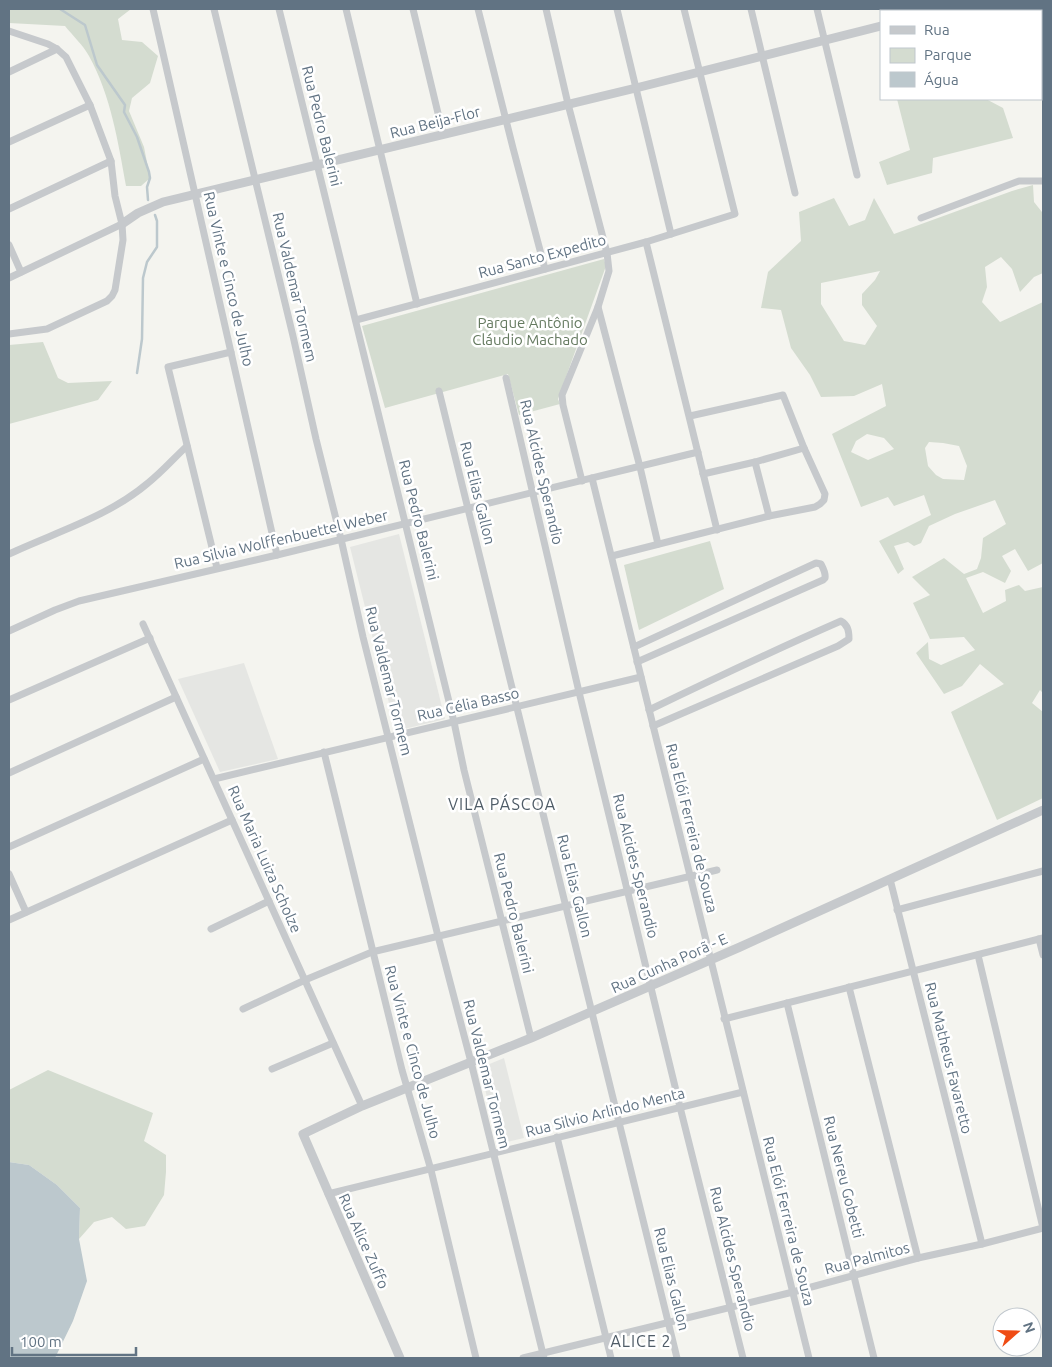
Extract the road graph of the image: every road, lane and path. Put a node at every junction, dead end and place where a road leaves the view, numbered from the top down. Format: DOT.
graph roads {
  1 [pos="153,9"];
  2 [pos="214,9"];
  3 [pos="279,9"];
  4 [pos="346,9"];
  5 [pos="413,9"];
  6 [pos="478,9"];
  7 [pos="546,9"];
  8 [pos="616,9"];
  9 [pos="684,9"];
  10 [pos="751,9"];
  11 [pos="817,9"];
  12 [pos="880,26"];
  13 [pos="9,31"];
  14 [pos="825,40"];
  15 [pos="57,49"];
  16 [pos="763,56"];
  17 [pos="9,72"];
  18 [pos="699,72"];
  19 [pos="636,88"];
  20 [pos="568,104"];
  21 [pos="90,105"];
  22 [pos="505,119"];
  23 [pos="443,134"];
  24 [pos="9,142"];
  25 [pos="380,149"];
  26 [pos="111,161"];
  27 [pos="318,164"];
  28 [pos="857,175"];
  29 [pos="256,179"];
  30 [pos="1043,182"];
  31 [pos="795,193"];
  32 [pos="195,194"];
  33 [pos="9,209"];
  34 [pos="921,218"];
  35 [pos="122,224"];
  36 [pos="671,234"];
  37 [pos="646,242"];
  38 [pos="9,245"];
  39 [pos="607,253"];
  40 [pos="546,268"];
  41 [pos="21,272"];
  42 [pos="9,278"];
  43 [pos="417,304"];
  44 [pos="598,307"];
  45 [pos="356,320"];
  46 [pos="9,334"];
  47 [pos="232,352"];
  48 [pos="506,378"];
  49 [pos="439,391"];
  50 [pos="690,416"];
  51 [pos="186,446"];
  52 [pos="804,448"];
  53 [pos="698,452"];
  54 [pos="755,462"];
  55 [pos="640,467"];
  56 [pos="703,474"];
  57 [pos="592,478"];
  58 [pos="582,481"];
  59 [pos="533,493"];
  60 [pos="468,509"];
  61 [pos="769,516"];
  62 [pos="405,524"];
  63 [pos="716,530"];
  64 [pos="341,539"];
  65 [pos="658,544"];
  66 [pos="9,554"];
  67 [pos="277,555"];
  68 [pos="612,556"];
  69 [pos="217,568"];
  70 [pos="143,624"];
  71 [pos="9,631"];
  72 [pos="150,638"];
  73 [pos="634,647"];
  74 [pos="637,662"];
  75 [pos="641,677"];
  76 [pos="579,692"];
  77 [pos="176,697"];
  78 [pos="9,700"];
  79 [pos="517,706"];
  80 [pos="650,710"];
  81 [pos="454,722"];
  82 [pos="653,726"];
  83 [pos="389,737"];
  84 [pos="324,752"];
  85 [pos="204,759"];
  86 [pos="9,773"];
  87 [pos="214,780"];
  88 [pos="1043,810"];
  89 [pos="232,820"];
  90 [pos="9,847"];
  91 [pos="717,870"];
  92 [pos="1043,871"];
  93 [pos="9,874"];
  94 [pos="690,876"];
  95 [pos="890,879"];
  96 [pos="628,891"];
  97 [pos="269,900"];
  98 [pos="566,906"];
  99 [pos="897,910"];
  100 [pos="26,912"];
  101 [pos="9,920"];
  102 [pos="502,921"];
  103 [pos="211,929"];
  104 [pos="438,936"];
  105 [pos="1041,939"];
  106 [pos="372,952"];
  107 [pos="978,955"];
  108 [pos="1043,955"];
  109 [pos="710,960"];
  110 [pos="913,972"];
  111 [pos="305,980"];
  112 [pos="651,985"];
  113 [pos="849,987"];
  114 [pos="787,1003"];
  115 [pos="243,1010"];
  116 [pos="591,1012"];
  117 [pos="724,1019"];
  118 [pos="530,1038"];
  119 [pos="333,1043"];
  120 [pos="471,1062"];
  121 [pos="272,1070"];
  122 [pos="408,1088"];
  123 [pos="744,1092"];
  124 [pos="362,1106"];
  125 [pos="680,1107"];
  126 [pos="619,1123"];
  127 [pos="303,1134"];
  128 [pos="557,1137"];
  129 [pos="494,1153"];
  130 [pos="430,1170"];
  131 [pos="328,1194"];
  132 [pos="1043,1228"];
  133 [pos="982,1244"];
  134 [pos="918,1258"];
  135 [pos="854,1275"];
  136 [pos="792,1292"];
  137 [pos="731,1307"];
  138 [pos="668,1322"];
  139 [pos="606,1338"];
  140 [pos="544,1356"];
  141 [pos="400,1358"];
  142 [pos="476,1358"];
  143 [pos="523,1358"];
  144 [pos="611,1358"];
  145 [pos="677,1358"];
  146 [pos="743,1358"];
  147 [pos="809,1358"];
  148 [pos="874,1358"];
  1 -- 32 [label="street, Rua Vinte e Cinco de Julho"];
  2 -- 29 [label="street, Rua Valdemar Tormem"];
  3 -- 27 [label="street, Rua Pedro Balerini"];
  4 -- 25 [label="street"];
  5 -- 23 [label="street"];
  6 -- 22 [label="street"];
  7 -- 20 [label="street"];
  8 -- 19 [label="street"];
  9 -- 18 [label="street"];
  10 -- 16 [label="street"];
  11 -- 14 [label="street"];
  12 -- 14 [label="street, Rua Beija-Flor"];
  13 -- 15 [label="street"];
  14 -- 16 [label="street, Rua Beija-Flor"];
  14 -- 28 [label="street"];
  15 -- 17 [label="street"];
  15 -- 21 [label="street"];
  16 -- 18 [label="street, Rua Beija-Flor"];
  16 -- 31 [label="street"];
  18 -- 19 [label="street, Rua Beija-Flor"];
  18 -- 36 [label="street, Rua Santo Expedito"];
  19 -- 20 [label="street, Rua Beija-Flor"];
  19 -- 36 [label="street"];
  20 -- 22 [label="street, Rua Beija-Flor"];
  20 -- 39 [label="street"];
  21 -- 24 [label="street"];
  21 -- 26 [label="street"];
  22 -- 23 [label="street, Rua Beija-Flor"];
  22 -- 40 [label="street"];
  23 -- 25 [label="street, Rua Beija-Flor"];
  25 -- 27 [label="street, Rua Beija-Flor"];
  25 -- 43 [label="street"];
  26 -- 33 [label="street"];
  26 -- 35 [label="street"];
  27 -- 29 [label="street, Rua Beija-Flor"];
  27 -- 45 [label="street, Rua Pedro Balerini"];
  29 -- 32 [label="street, Rua Beija-Flor"];
  29 -- 64 [label="street, Rua Valdemar Tormem"];
  30 -- 34 [label="street"];
  32 -- 35 [label="street, Rua Beija-Flor"];
  32 -- 47 [label="street, Rua Vinte e Cinco de Julho"];
  35 -- 41 [label="street, Rua Beija-Flor"];
  35 -- 46 [label="street"];
  36 -- 37 [label="street, Rua Santo Expedito"];
  37 -- 39 [label="street, Rua Santo Expedito"];
  37 -- 50 [label="street"];
  38 -- 41 [label="street"];
  39 -- 40 [label="street, Rua Santo Expedito"];
  39 -- 44 [label="street"];
  40 -- 43 [label="street, Rua Santo Expedito"];
  41 -- 42 [label="street, Rua Beija-Flor"];
  43 -- 45 [label="street, Rua Santo Expedito"];
  44 -- 55 [label="street"];
  44 -- 58 [label="street"];
  45 -- 62 [label="street, Rua Pedro Balerini"];
  47 -- 51 [label="street"];
  47 -- 67 [label="street, Rua Vinte e Cinco de Julho"];
  48 -- 59 [label="street, Rua Alcides Sperandio"];
  49 -- 60 [label="street, Rua Elias Gallon"];
  50 -- 52 [label="street"];
  50 -- 53 [label="street"];
  51 -- 66 [label="street"];
  51 -- 69 [label="street"];
  52 -- 54 [label="street"];
  52 -- 61 [label="street"];
  53 -- 55 [label="street, Rua Silvia Wolffenbuettel Weber"];
  53 -- 56 [label="street"];
  54 -- 56 [label="street"];
  54 -- 61 [label="street"];
  55 -- 57 [label="street, Rua Silvia Wolffenbuettel Weber"];
  55 -- 65 [label="street"];
  56 -- 63 [label="street"];
  57 -- 58 [label="street, Rua Silvia Wolffenbuettel Weber"];
  57 -- 68 [label="street, Rua Elói Ferreira de Souza"];
  58 -- 59 [label="street, Rua Silvia Wolffenbuettel Weber"];
  59 -- 60 [label="street, Rua Silvia Wolffenbuettel Weber"];
  59 -- 76 [label="street, Rua Alcides Sperandio"];
  60 -- 62 [label="street, Rua Silvia Wolffenbuettel Weber"];
  60 -- 79 [label="street, Rua Elias Gallon"];
  61 -- 63 [label="street"];
  62 -- 64 [label="street, Rua Silvia Wolffenbuettel Weber"];
  62 -- 81 [label="street, Rua Pedro Balerini"];
  63 -- 65 [label="street"];
  64 -- 67 [label="street, Rua Silvia Wolffenbuettel Weber"];
  64 -- 83 [label="street, Rua Valdemar Tormem"];
  65 -- 68 [label="street"];
  67 -- 69 [label="street, Rua Silvia Wolffenbuettel Weber"];
  68 -- 73 [label="street, Rua Elói Ferreira de Souza"];
  69 -- 71 [label="street, Rua Silvia Wolffenbuettel Weber"];
  70 -- 72 [label="street, Rua Maria Luiza Scholze"];
  72 -- 77 [label="street, Rua Maria Luiza Scholze"];
  72 -- 78 [label="street"];
  73 -- 74 [label="street, Rua Elói Ferreira de Souza"];
  73 -- 74 [label="street"];
  74 -- 75 [label="street, Rua Elói Ferreira de Souza"];
  75 -- 76 [label="street, Rua Célia Basso"];
  75 -- 80 [label="street, Rua Elói Ferreira de Souza"];
  76 -- 79 [label="street, Rua Célia Basso"];
  76 -- 96 [label="street, Rua Alcides Sperandio"];
  77 -- 85 [label="street, Rua Maria Luiza Scholze"];
  77 -- 86 [label="street"];
  79 -- 81 [label="street, Rua Célia Basso"];
  79 -- 98 [label="street, Rua Elias Gallon"];
  80 -- 82 [label="street, Rua Elói Ferreira de Souza"];
  80 -- 82 [label="street"];
  81 -- 83 [label="street, Rua Célia Basso"];
  81 -- 102 [label="street, Rua Pedro Balerini"];
  82 -- 94 [label="street, Rua Elói Ferreira de Souza"];
  83 -- 84 [label="street, Rua Célia Basso"];
  83 -- 104 [label="street, Rua Valdemar Tormem"];
  84 -- 87 [label="street, Rua Célia Basso"];
  84 -- 106 [label="street, Rua Vinte e Cinco de Julho"];
  85 -- 87 [label="street, Rua Maria Luiza Scholze"];
  85 -- 90 [label="street"];
  87 -- 89 [label="street, Rua Maria Luiza Scholze"];
  88 -- 95 [label="street, Rua Cunha Porã - E"];
  89 -- 97 [label="street, Rua Maria Luiza Scholze"];
  89 -- 100 [label="street"];
  91 -- 94 [label="street"];
  92 -- 99 [label="street"];
  93 -- 100 [label="street"];
  94 -- 96 [label="street"];
  94 -- 109 [label="street, Rua Elói Ferreira de Souza"];
  95 -- 99 [label="street, Rua Matheus Favaretto"];
  95 -- 109 [label="street, Rua Cunha Porã - E"];
  96 -- 98 [label="street"];
  96 -- 112 [label="street, Rua Alcides Sperandio"];
  97 -- 103 [label="street"];
  97 -- 111 [label="street, Rua Maria Luiza Scholze"];
  98 -- 102 [label="street"];
  98 -- 116 [label="street, Rua Elias Gallon"];
  99 -- 110 [label="street, Rua Matheus Favaretto"];
  100 -- 101 [label="street"];
  102 -- 104 [label="street"];
  102 -- 118 [label="street, Rua Pedro Balerini"];
  104 -- 106 [label="street"];
  104 -- 120 [label="street, Rua Valdemar Tormem"];
  105 -- 107 [label="street"];
  105 -- 108 [label="street"];
  106 -- 111 [label="street"];
  106 -- 122 [label="street, Rua Vinte e Cinco de Julho"];
  107 -- 110 [label="street"];
  107 -- 132 [label="street"];
  109 -- 112 [label="street, Rua Cunha Porã - E"];
  109 -- 117 [label="street, Rua Elói Ferreira de Souza"];
  110 -- 113 [label="street"];
  110 -- 133 [label="street, Rua Matheus Favaretto"];
  111 -- 115 [label="street"];
  111 -- 119 [label="street, Rua Maria Luiza Scholze"];
  112 -- 116 [label="street, Rua Cunha Porã - E"];
  112 -- 125 [label="street, Rua Alcides Sperandio"];
  113 -- 114 [label="street"];
  113 -- 134 [label="street"];
  114 -- 117 [label="street"];
  114 -- 135 [label="street, Rua Nereu Gobetti"];
  116 -- 118 [label="street, Rua Cunha Porã - E"];
  116 -- 126 [label="street, Rua Elias Gallon"];
  117 -- 123 [label="street, Rua Elói Ferreira de Souza"];
  118 -- 120 [label="street, Rua Cunha Porã - E"];
  119 -- 121 [label="street"];
  119 -- 124 [label="street, Rua Maria Luiza Scholze"];
  120 -- 122 [label="street, Rua Cunha Porã - E"];
  120 -- 129 [label="street, Rua Valdemar Tormem"];
  122 -- 124 [label="street, Rua Cunha Porã - E"];
  122 -- 130 [label="street, Rua Vinte e Cinco de Julho"];
  123 -- 125 [label="street, Rua Silvio Arlindo Menta"];
  123 -- 136 [label="street, Rua Elói Ferreira de Souza"];
  124 -- 127 [label="street, Rua Cunha Porã - E"];
  125 -- 126 [label="street, Rua Silvio Arlindo Menta"];
  125 -- 137 [label="street, Rua Alcides Sperandio"];
  126 -- 128 [label="street, Rua Silvio Arlindo Menta"];
  126 -- 138 [label="street, Rua Elias Gallon"];
  127 -- 131 [label="street, Rua Alice Zuffo"];
  128 -- 129 [label="street, Rua Silvio Arlindo Menta"];
  128 -- 139 [label="street"];
  129 -- 130 [label="street, Rua Silvio Arlindo Menta"];
  129 -- 140 [label="street, Rua Valdemar Tormem"];
  130 -- 131 [label="street, Rua Silvio Arlindo Menta"];
  130 -- 142 [label="street, Rua Vinte e Cinco de Julho"];
  131 -- 141 [label="street, Rua Alice Zuffo"];
  132 -- 133 [label="street, Rua Palmitos"];
  133 -- 134 [label="street, Rua Palmitos"];
  134 -- 135 [label="street, Rua Palmitos"];
  135 -- 136 [label="street, Rua Palmitos"];
  135 -- 148 [label="street, Rua Nereu Gobetti"];
  136 -- 137 [label="street, Rua Palmitos"];
  136 -- 147 [label="street, Rua Elói Ferreira de Souza"];
  137 -- 138 [label="street, Rua Palmitos"];
  137 -- 146 [label="street, Rua Alcides Sperandio"];
  138 -- 139 [label="street, Rua Palmitos"];
  138 -- 145 [label="street, Rua Elias Gallon"];
  139 -- 140 [label="street, Rua Palmitos"];
  139 -- 144 [label="street"];
  140 -- 143 [label="street, Rua Palmitos"];
}
